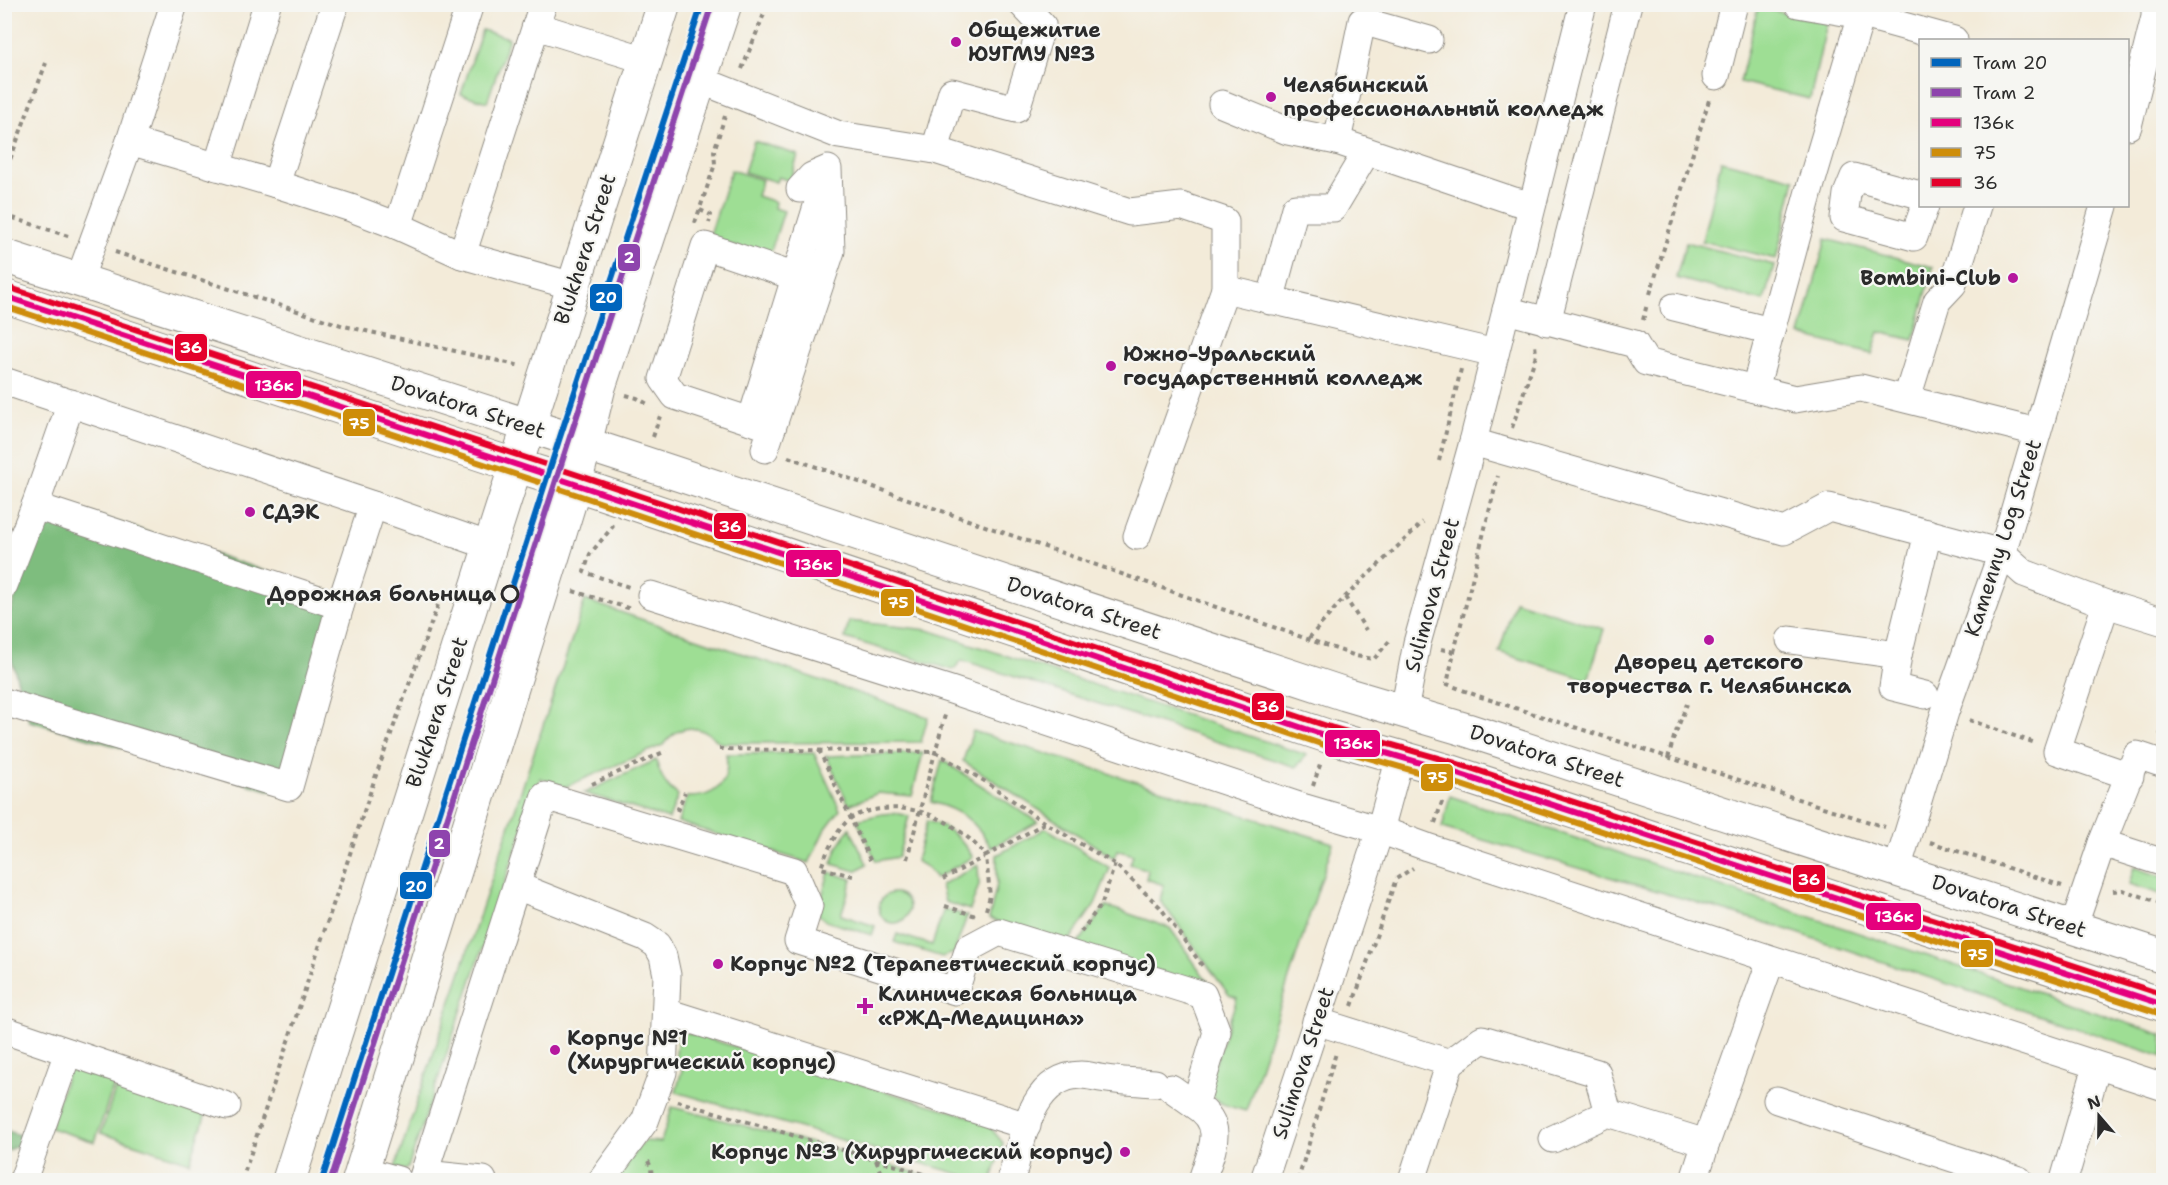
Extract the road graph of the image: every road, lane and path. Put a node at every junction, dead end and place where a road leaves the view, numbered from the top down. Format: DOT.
graph roads {
  1 [pos="174,4"];
  2 [pos="267,4"];
  3 [pos="335,4"];
  4 [pos="470,4"];
  5 [pos="664,4"];
  6 [pos="724,4"];
  7 [pos="768,4"];
  8 [pos="1022,4"];
  9 [pos="1583,4"];
  10 [pos="1628,4"];
  11 [pos="1734,4"];
  12 [pos="1798,4"];
  13 [pos="2155,4"];
  14 [pos="540,15"];
  15 [pos="1862,15"];
  16 [pos="1950,39"];
  17 [pos="1430,40"];
  18 [pos="646,60"];
  19 [pos="46,63"];
  20 [pos="1716,76"];
  21 [pos="700,80"];
  22 [pos="733,93"];
  23 [pos="1222,104"];
  24 [pos="2129,114"];
  25 [pos="839,135"];
  26 [pos="130,141"];
  27 [pos="1337,141"];
  28 [pos="935,150"];
  29 [pos="1361,161"];
  30 [pos="217,167"];
  31 [pos="828,169"];
  32 [pos="4,176"];
  33 [pos="276,184"];
  34 [pos="1811,184"];
  35 [pos="800,189"];
  36 [pos="1847,194"];
  37 [pos="1919,195"];
  38 [pos="1532,204"];
  39 [pos="1925,207"];
  40 [pos="1977,207"];
  41 [pos="2104,207"];
  42 [pos="700,210"];
  43 [pos="4,215"];
  44 [pos="711,215"];
  45 [pos="398,226"];
  46 [pos="692,232"];
  47 [pos="91,244"];
  48 [pos="462,255"];
  49 [pos="4,256"];
  50 [pos="796,277"];
  51 [pos="79,280"];
  52 [pos="573,286"];
  53 [pos="1225,289"];
  54 [pos="4,296"];
  55 [pos="1270,301"];
  56 [pos="1674,307"];
  57 [pos="1506,310"];
  58 [pos="1547,322"];
  59 [pos="1771,331"];
  60 [pos="1635,344"];
  61 [pos="1467,346"];
  62 [pos="1495,353"];
  63 [pos="527,371"];
  64 [pos="4,381"];
  65 [pos="599,387"];
  66 [pos="1755,389"];
  67 [pos="1907,398"];
  68 [pos="71,403"];
  69 [pos="653,408"];
  70 [pos="529,427"];
  71 [pos="2037,432"];
  72 [pos="763,433"];
  73 [pos="1473,442"];
  74 [pos="584,445"];
  75 [pos="1504,452"];
  76 [pos="517,465"];
  77 [pos="1437,467"];
  78 [pos="575,484"];
  79 [pos="373,505"];
  80 [pos="35,506"];
  81 [pos="617,520"];
  82 [pos="1420,533"];
  83 [pos="1928,533"];
  84 [pos="1137,536"];
  85 [pos="490,546"];
  86 [pos="2002,553"];
  87 [pos="4,585"];
  88 [pos="443,594"];
  89 [pos="651,595"];
  90 [pos="1345,597"];
  91 [pos="2106,604"];
  92 [pos="340,606"];
  93 [pos="2163,622"];
  94 [pos="1366,630"];
  95 [pos="1309,638"];
  96 [pos="1790,640"];
  97 [pos="1417,643"];
  98 [pos="1454,652"];
  99 [pos="1898,655"];
  100 [pos="951,690"];
  101 [pos="1478,696"];
  102 [pos="4,702"];
  103 [pos="1935,703"];
  104 [pos="1687,704"];
  105 [pos="1404,711"];
  106 [pos="1467,730"];
  107 [pos="719,749"];
  108 [pos="819,750"];
  109 [pos="2057,751"];
  110 [pos="935,752"];
  111 [pos="1400,757"];
  112 [pos="1668,758"];
  113 [pos="2163,764"];
  114 [pos="1452,772"];
  115 [pos="370,776"];
  116 [pos="2130,776"];
  117 [pos="375,777"];
  118 [pos="919,811"];
  119 [pos="850,819"];
  120 [pos="1045,823"];
  121 [pos="1380,830"];
  122 [pos="1907,834"];
  123 [pos="2102,843"];
  124 [pos="1427,847"];
  125 [pos="986,856"];
  126 [pos="908,859"];
  127 [pos="871,862"];
  128 [pos="2163,864"];
  129 [pos="1897,869"];
  130 [pos="853,876"];
  131 [pos="939,881"];
  132 [pos="517,886"];
  133 [pos="2085,894"];
  134 [pos="2163,904"];
  135 [pos="945,906"];
  136 [pos="2073,928"];
  137 [pos="1076,938"];
  138 [pos="2163,957"];
  139 [pos="1771,960"];
  140 [pos="2163,1005"];
  141 [pos="666,1012"];
  142 [pos="1316,1021"];
  143 [pos="4,1030"];
  144 [pos="1343,1030"];
  145 [pos="68,1052"];
  146 [pos="1450,1063"];
  147 [pos="2097,1066"];
  148 [pos="2163,1087"];
  149 [pos="656,1094"];
  150 [pos="1777,1100"];
  151 [pos="1195,1105"];
  152 [pos="227,1106"];
  153 [pos="1608,1113"];
  154 [pos="1026,1126"];
  155 [pos="1553,1139"];
  156 [pos="1706,1143"];
  157 [pos="876,1160"];
  158 [pos="360,1175"];
  159 [pos="424,1177"];
  160 [pos="23,1180"];
  161 [pos="242,1180"];
  162 [pos="289,1180"];
  163 [pos="398,1180"];
  164 [pos="483,1180"];
  165 [pos="602,1180"];
  166 [pos="883,1180"];
  167 [pos="944,1180"];
  168 [pos="1011,1180"];
  169 [pos="1202,1180"];
  170 [pos="1264,1180"];
  171 [pos="1298,1180"];
  172 [pos="1412,1180"];
  173 [pos="1694,1180"];
  174 [pos="2019,1180"];
  175 [pos="2064,1180"];
  1 -- 26 [label="street"];
  2 -- 30 [label="street"];
  3 -- 33 [label="street"];
  4 -- 45 [label="street"];
  5 -- 18 [label="main road, Blukhera Street"];
  6 -- 21 [label="main road"];
  7 -- 22 [label="path"];
  8 -- 28 [label="street"];
  9 -- 38 [label="street, Sulimova Street"];
  10 -- 58 [label="street"];
  11 -- 20 [label="street"];
  12 -- 15 [label="street"];
  13 -- 24 [label="street"];
  14 -- 18 [label="street"];
  14 -- 48 [label="street"];
  15 -- 16 [label="street"];
  15 -- 34 [label="street"];
  17 -- 27 [label="street"];
  18 -- 52 [label="main road, Blukhera Street"];
  19 -- 32 [label="path"];
  20 -- 60 [label="path"];
  21 -- 22 [label="street"];
  21 -- 65 [label="main road"];
  22 -- 25 [label="street"];
  22 -- 42 [label="path"];
  23 -- 27 [label="street"];
  25 -- 28 [label="street"];
  25 -- 31 [label="street"];
  26 -- 30 [label="street"];
  26 -- 47 [label="street"];
  27 -- 38 [label="street"];
  28 -- 53 [label="street"];
  29 -- 55 [label="street"];
  30 -- 33 [label="street"];
  31 -- 35 [label="street"];
  31 -- 50 [label="street"];
  31 -- 72 [label="street"];
  33 -- 45 [label="street"];
  34 -- 36 [label="street"];
  34 -- 59 [label="street"];
  36 -- 37 [label="street"];
  36 -- 39 [label="street"];
  38 -- 57 [label="street, Sulimova Street"];
  40 -- 67 [label="street"];
  41 -- 71 [label="street, Kamenny Log Street"];
  42 -- 44 [label="path"];
  42 -- 46 [label="path"];
  43 -- 47 [label="path"];
  45 -- 48 [label="street"];
  47 -- 51 [label="street"];
  47 -- 63 [label="path"];
  48 -- 52 [label="street"];
  49 -- 51 [label="main road, Dovatora Street"];
  50 -- 72 [label="street"];
  50 -- 72 [label="street"];
  51 -- 70 [label="main road, Dovatora Street"];
  52 -- 63 [label="main road, Blukhera Street"];
  53 -- 55 [label="street"];
  53 -- 84 [label="street"];
  54 -- 76 [label="main road, Dovatora Street"];
  55 -- 61 [label="street"];
  56 -- 59 [label="street"];
  57 -- 58 [label="street"];
  57 -- 62 [label="street, Sulimova Street"];
  58 -- 60 [label="street"];
  58 -- 75 [label="path"];
  59 -- 66 [label="street"];
  60 -- 66 [label="street"];
  61 -- 62 [label="street"];
  61 -- 77 [label="path"];
  62 -- 73 [label="street, Sulimova Street"];
  63 -- 70 [label="main road, Blukhera Street"];
  64 -- 68 [label="street"];
  65 -- 69 [label="path"];
  65 -- 74 [label="main road"];
  66 -- 67 [label="street"];
  67 -- 71 [label="street"];
  68 -- 79 [label="street"];
  68 -- 80 [label="street"];
  70 -- 74 [label="main road, Dovatora Street"];
  70 -- 76 [label="main road, Blukhera Street"];
  71 -- 86 [label="street, Kamenny Log Street"];
  72 -- 95 [label="path"];
  73 -- 75 [label="street"];
  73 -- 97 [label="street, Sulimova Street"];
  74 -- 78 [label="main road"];
  74 -- 105 [label="main road, Dovatora Street"];
  75 -- 83 [label="street"];
  75 -- 98 [label="path"];
  76 -- 78 [label="main road, Dovatora Street"];
  76 -- 85 [label="main road, Blukhera Street"];
  78 -- 111 [label="main road, Dovatora Street"];
  78 -- 158 [label="main road"];
  79 -- 85 [label="street"];
  79 -- 92 [label="street"];
  80 -- 87 [label="street"];
  80 -- 92 [label="street"];
  81 -- 89 [label="path"];
  82 -- 90 [label="path"];
  83 -- 86 [label="street"];
  83 -- 99 [label="street"];
  85 -- 162 [label="main road, Blukhera Street"];
  86 -- 91 [label="street"];
  86 -- 103 [label="street, Kamenny Log Street"];
  88 -- 117 [label="path"];
  89 -- 100 [label="street"];
  90 -- 94 [label="path"];
  90 -- 95 [label="path"];
  91 -- 93 [label="street"];
  91 -- 109 [label="street"];
  92 -- 102 [label="street"];
  95 -- 97 [label="path"];
  96 -- 99 [label="street"];
  97 -- 98 [label="path"];
  97 -- 105 [label="street, Sulimova Street"];
  98 -- 101 [label="path"];
  99 -- 103 [label="street"];
  100 -- 110 [label="path"];
  100 -- 121 [label="street"];
  101 -- 106 [label="path"];
  101 -- 112 [label="path"];
  103 -- 109 [label="path"];
  103 -- 122 [label="street, Kamenny Log Street"];
  104 -- 112 [label="path"];
  105 -- 106 [label="main road, Dovatora Street"];
  105 -- 111 [label="main road, Sulimova Street"];
  106 -- 129 [label="main road, Dovatora Street"];
  107 -- 108 [label="path"];
  108 -- 110 [label="path"];
  108 -- 119 [label="path"];
  109 -- 116 [label="street"];
  110 -- 118 [label="path"];
  110 -- 120 [label="path"];
  111 -- 114 [label="main road, Dovatora Street"];
  111 -- 121 [label="street, Sulimova Street"];
  112 -- 122 [label="path"];
  113 -- 116 [label="street"];
  114 -- 124 [label="path"];
  114 -- 140 [label="main road, Dovatora Street"];
  115 -- 117 [label="path"];
  116 -- 123 [label="street"];
  117 -- 161 [label="path"];
  118 -- 119 [label="path"];
  118 -- 125 [label="path"];
  118 -- 126 [label="path"];
  119 -- 127 [label="path"];
  119 -- 130 [label="path"];
  120 -- 125 [label="path"];
  120 -- 137 [label="path"];
  121 -- 124 [label="street"];
  121 -- 142 [label="street, Sulimova Street"];
  122 -- 129 [label="street, Kamenny Log Street"];
  122 -- 133 [label="path"];
  123 -- 128 [label="street"];
  123 -- 133 [label="street"];
  124 -- 139 [label="street"];
  124 -- 144 [label="path"];
  125 -- 131 [label="path"];
  125 -- 135 [label="path"];
  129 -- 136 [label="main road, Dovatora Street"];
  132 -- 141 [label="street"];
  132 -- 151 [label="street"];
  132 -- 159 [label="street"];
  133 -- 134 [label="path"];
  133 -- 136 [label="street"];
  136 -- 138 [label="main road, Dovatora Street"];
  139 -- 147 [label="street"];
  139 -- 156 [label="street"];
  141 -- 149 [label="street"];
  141 -- 154 [label="street"];
  142 -- 144 [label="street"];
  142 -- 170 [label="street, Sulimova Street"];
  143 -- 145 [label="street"];
  144 -- 146 [label="street"];
  144 -- 171 [label="path"];
  145 -- 152 [label="street"];
  145 -- 160 [label="street"];
  146 -- 153 [label="street"];
  146 -- 172 [label="street"];
  147 -- 148 [label="street"];
  147 -- 175 [label="street"];
  149 -- 157 [label="path"];
  149 -- 165 [label="street"];
  150 -- 174 [label="street"];
  151 -- 154 [label="street"];
  151 -- 169 [label="street"];
  153 -- 155 [label="street"];
  153 -- 156 [label="street"];
  154 -- 168 [label="street"];
  156 -- 173 [label="street"];
  157 -- 166 [label="path"];
  157 -- 167 [label="path"];
  158 -- 163 [label="street"];
  159 -- 164 [label="street"];
}
